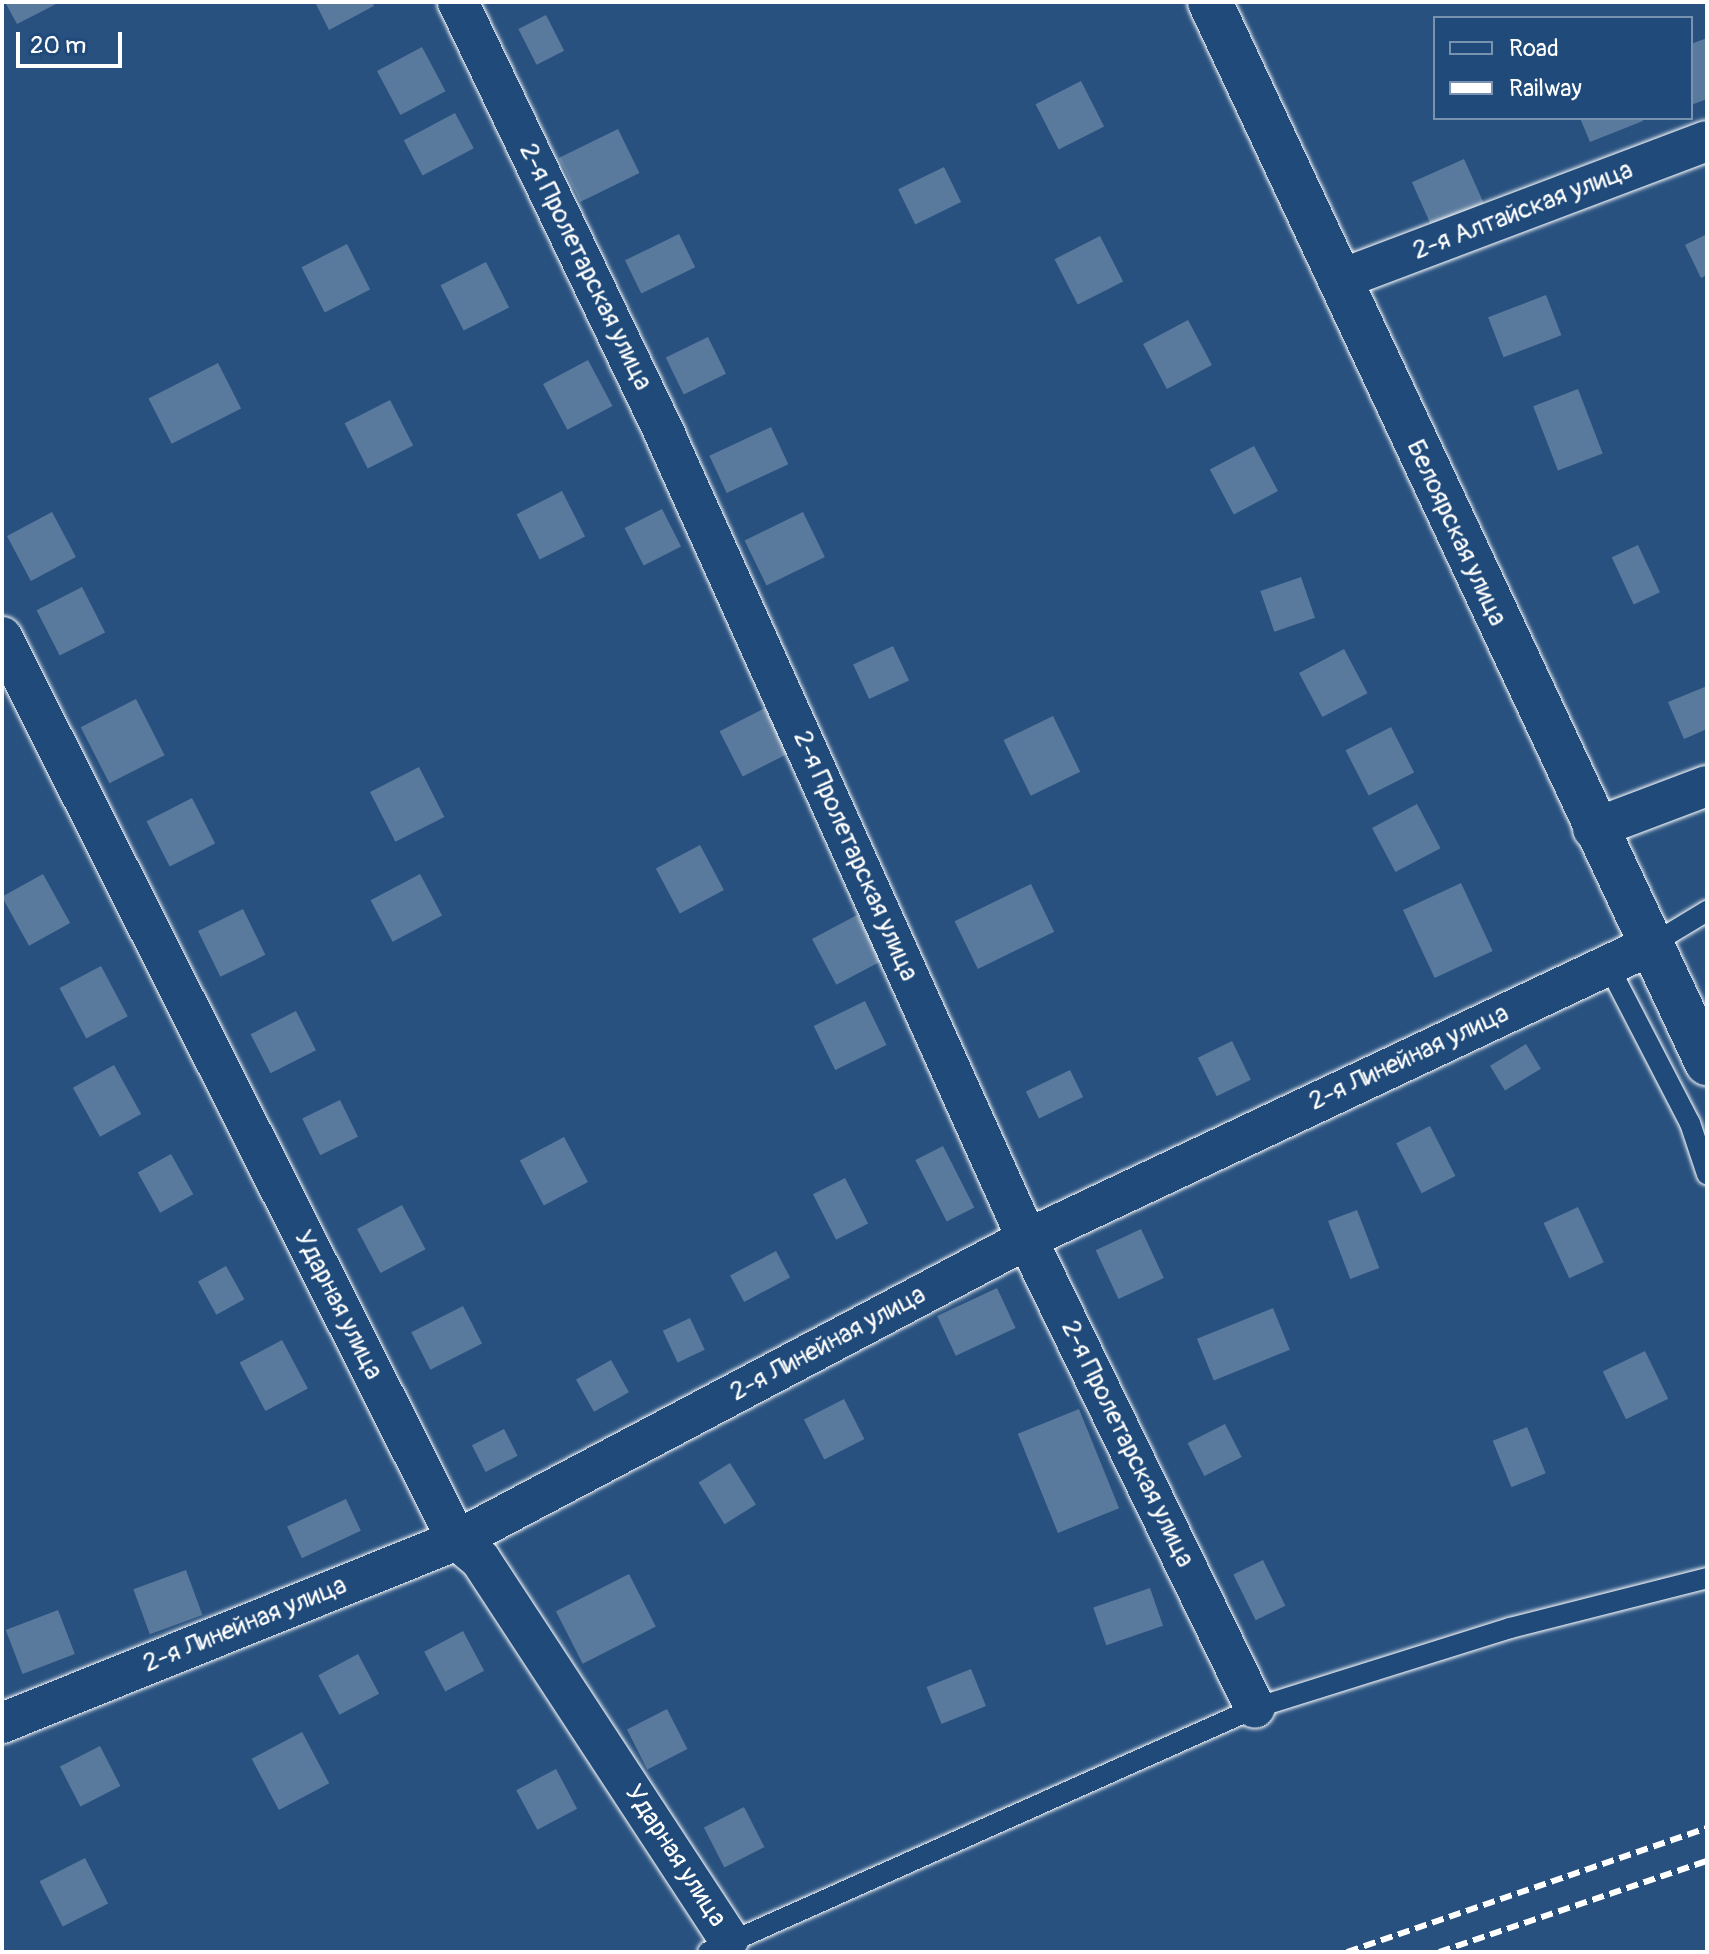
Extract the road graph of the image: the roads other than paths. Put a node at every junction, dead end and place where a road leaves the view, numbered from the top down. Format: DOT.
graph roads {
  1 [pos="458,2"];
  2 [pos="1210,2"];
  3 [pos="1707,141"];
  4 [pos="1339,280"];
  5 [pos="2,637"];
  6 [pos="1707,786"];
  7 [pos="1593,829"];
  8 [pos="1707,911"];
  9 [pos="1627,956"];
  10 [pos="1707,1063"];
  11 [pos="1707,1174"];
  12 [pos="1027,1239"];
  13 [pos="457,1540"];
  14 [pos="1707,1578"];
  15 [pos="1255,1708"];
  16 [pos="4,1715"];
  17 [pos="719,1945"];
  1 -- 12 [label="street, 2-я Пролетарская улица"];
  2 -- 4 [label="street, Белоярская улица"];
  3 -- 4 [label="street, 2-я Алтайская улица"];
  4 -- 7 [label="street, Белоярская улица"];
  5 -- 13 [label="street, Ударная улица"];
  6 -- 7 [label="street"];
  7 -- 9 [label="street, Белоярская улица"];
  8 -- 9 [label="lane"];
  9 -- 10 [label="street, Белоярская улица"];
  9 -- 11 [label="lane"];
  9 -- 12 [label="street, 2-я Линейная улица"];
  12 -- 13 [label="street, 2-я Линейная улица"];
  12 -- 15 [label="street, 2-я Пролетарская улица"];
  13 -- 16 [label="street, 2-я Линейная улица"];
  13 -- 17 [label="street, Ударная улица"];
  14 -- 15 [label="lane"];
  15 -- 17 [label="lane"];
}
